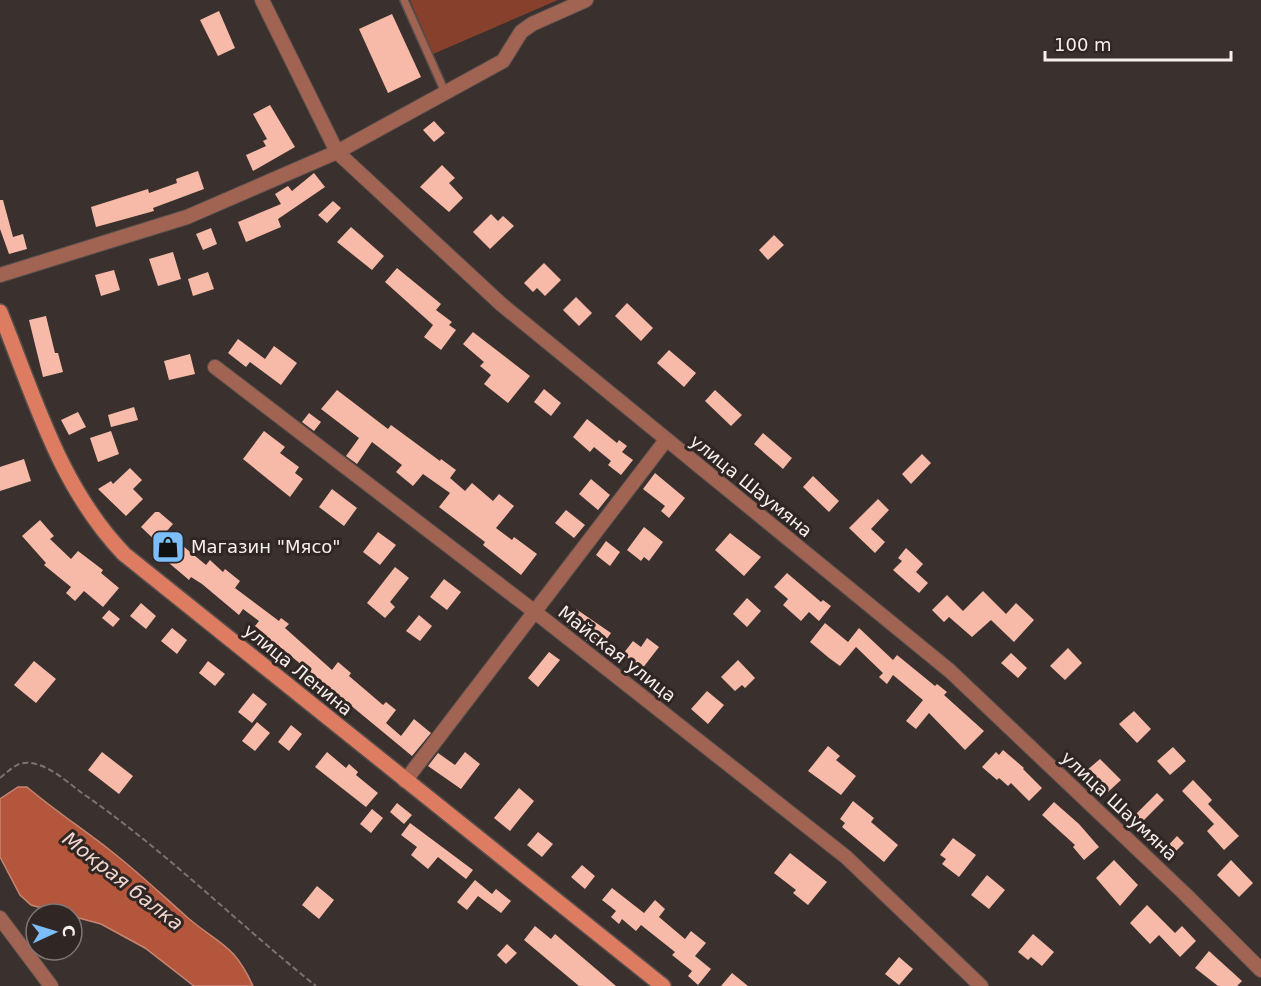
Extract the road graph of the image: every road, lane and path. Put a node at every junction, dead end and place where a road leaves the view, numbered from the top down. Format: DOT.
graph roads {
  1 [pos="262,0"];
  2 [pos="404,0"];
  3 [pos="586,0"];
  4 [pos="445,92"];
  5 [pos="337,152"];
  6 [pos="0,274"];
  7 [pos="0,312"];
  8 [pos="215,367"];
  9 [pos="666,440"];
  10 [pos="535,612"];
  11 [pos="0,778"];
  12 [pos="405,781"];
  13 [pos="0,918"];
  14 [pos="1261,970"];
  15 [pos="51,986"];
  16 [pos="316,986"];
  17 [pos="663,986"];
  18 [pos="981,986"];
  1 -- 5 [label="street, улица Шаумяна"];
  2 -- 4 [label="lane"];
  3 -- 4 [label="street"];
  4 -- 5 [label="street"];
  5 -- 6 [label="street"];
  5 -- 9 [label="street, улица Шаумяна"];
  7 -- 12 [label="street, улица Ленина"];
  8 -- 10 [label="street, Майская улица"];
  9 -- 10 [label="street"];
  9 -- 14 [label="street, улица Шаумяна"];
  10 -- 12 [label="street"];
  10 -- 18 [label="street, Майская улица"];
  11 -- 16 [label="path"];
  12 -- 17 [label="street, улица Ленина"];
  13 -- 15 [label="street"];
}
